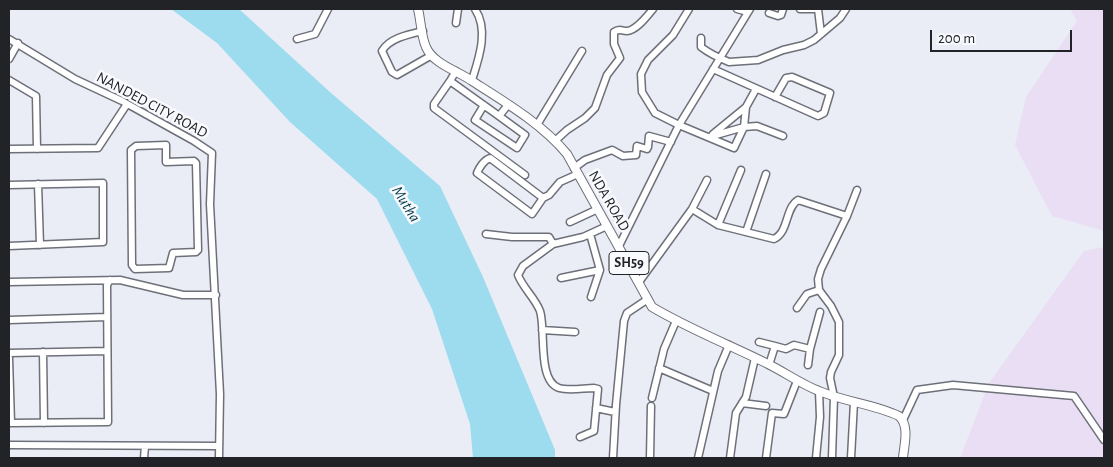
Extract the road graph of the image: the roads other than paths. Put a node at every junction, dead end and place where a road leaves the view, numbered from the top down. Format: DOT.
graph roads {
  1 [pos="328,9"];
  2 [pos="458,9"];
  3 [pos="475,9"];
  4 [pos="653,9"];
  5 [pos="689,9"];
  6 [pos="737,9"];
  7 [pos="783,9"];
  8 [pos="800,9"];
  9 [pos="814,9"];
  10 [pos="818,9"];
  11 [pos="846,9"];
  12 [pos="419,10"];
  13 [pos="749,11"];
  14 [pos="769,13"];
  15 [pos="456,23"];
  16 [pos="422,27"];
  17 [pos="821,34"];
  18 [pos="701,38"];
  19 [pos="9,39"];
  20 [pos="297,40"];
  21 [pos="18,43"];
  22 [pos="582,51"];
  23 [pos="432,55"];
  24 [pos="720,58"];
  25 [pos="9,59"];
  26 [pos="713,69"];
  27 [pos="456,71"];
  28 [pos="9,80"];
  29 [pos="450,80"];
  30 [pos="472,80"];
  31 [pos="756,89"];
  32 [pos="775,97"];
  33 [pos="127,104"];
  34 [pos="484,105"];
  35 [pos="508,105"];
  36 [pos="746,106"];
  37 [pos="499,116"];
  38 [pos="537,125"];
  39 [pos="679,125"];
  40 [pos="744,127"];
  41 [pos="782,136"];
  42 [pos="709,137"];
  43 [pos="556,140"];
  44 [pos="671,142"];
  45 [pos="9,149"];
  46 [pos="37,149"];
  47 [pos="741,170"];
  48 [pos="576,171"];
  49 [pos="766,174"];
  50 [pos="525,176"];
  51 [pos="707,180"];
  52 [pos="9,184"];
  53 [pos="38,184"];
  54 [pos="857,190"];
  55 [pos="543,198"];
  56 [pos="210,206"];
  57 [pos="197,207"];
  58 [pos="598,209"];
  59 [pos="692,209"];
  60 [pos="847,216"];
  61 [pos="570,222"];
  62 [pos="718,225"];
  63 [pos="607,226"];
  64 [pos="746,232"];
  65 [pos="486,234"];
  66 [pos="590,234"];
  67 [pos="553,244"];
  68 [pos="40,245"];
  69 [pos="9,246"];
  70 [pos="619,246"];
  71 [pos="600,270"];
  72 [pos="561,278"];
  73 [pos="110,280"];
  74 [pos="9,282"];
  75 [pos="639,282"];
  76 [pos="819,290"];
  77 [pos="216,295"];
  78 [pos="591,297"];
  79 [pos="648,299"];
  80 [pos="796,308"];
  81 [pos="820,312"];
  82 [pos="107,317"];
  83 [pos="9,320"];
  84 [pos="676,321"];
  85 [pos="542,330"];
  86 [pos="575,332"];
  87 [pos="759,342"];
  88 [pos="729,345"];
  89 [pos="775,346"];
  90 [pos="810,349"];
  91 [pos="107,351"];
  92 [pos="43,352"];
  93 [pos="9,353"];
  94 [pos="9,358"];
  95 [pos="755,358"];
  96 [pos="769,364"];
  97 [pos="808,365"];
  98 [pos="659,368"];
  99 [pos="797,381"];
  100 [pos="713,391"];
  101 [pos="819,391"];
  102 [pos="834,397"];
  103 [pos="652,398"];
  104 [pos="854,402"];
  105 [pos="742,403"];
  106 [pos="651,406"];
  107 [pos="766,406"];
  108 [pos="596,408"];
  109 [pos="615,412"];
  110 [pos="903,420"];
  111 [pos="44,423"];
  112 [pos="580,438"];
  113 [pos="1104,440"];
  114 [pos="9,445"];
  115 [pos="145,446"];
  116 [pos="219,446"];
  117 [pos="144,458"];
  118 [pos="219,458"];
  119 [pos="613,458"];
  120 [pos="650,458"];
  121 [pos="698,458"];
  122 [pos="730,458"];
  123 [pos="766,458"];
  124 [pos="816,458"];
  125 [pos="832,458"];
  126 [pos="851,458"];
  127 [pos="903,458"];
  1 -- 20 [label="street"];
  2 -- 15 [label="street"];
  3 -- 30 [label="street"];
  4 -- 43 [label="street"];
  5 -- 39 [label="street"];
  6 -- 13 [label="street"];
  7 -- 14 [label="street"];
  8 -- 9 [label="street"];
  10 -- 17 [label="street"];
  11 -- 17 [label="street"];
  12 -- 16 [label="main road"];
  13 -- 24 [label="street"];
  16 -- 23 [label="main road"];
  16 -- 23 [label="street"];
  17 -- 24 [label="street"];
  18 -- 24 [label="street"];
  19 -- 21 [label="street, NANDED CITY ROAD"];
  21 -- 25 [label="street"];
  21 -- 33 [label="street, NANDED CITY ROAD"];
  22 -- 38 [label="street"];
  23 -- 27 [label="main road, NDA ROAD / SH59"];
  24 -- 26 [label="street"];
  26 -- 31 [label="street"];
  26 -- 39 [label="street"];
  27 -- 29 [label="street"];
  27 -- 30 [label="main road, NDA ROAD / SH59"];
  28 -- 46 [label="street"];
  29 -- 34 [label="street"];
  29 -- 50 [label="street"];
  30 -- 35 [label="main road, NDA ROAD / SH59"];
  31 -- 32 [label="street"];
  31 -- 36 [label="street"];
  32 -- 32 [label="street"];
  33 -- 46 [label="street"];
  33 -- 56 [label="street, NANDED CITY ROAD"];
  34 -- 37 [label="street"];
  34 -- 37 [label="street"];
  35 -- 37 [label="street"];
  35 -- 38 [label="main road, NDA ROAD / SH59"];
  36 -- 40 [label="street"];
  36 -- 42 [label="street"];
  38 -- 43 [label="main road, NDA ROAD / SH59"];
  39 -- 42 [label="street"];
  39 -- 44 [label="street"];
  40 -- 41 [label="street"];
  40 -- 42 [label="street"];
  40 -- 42 [label="street"];
  43 -- 48 [label="main road, NDA ROAD / SH59"];
  44 -- 48 [label="street"];
  44 -- 70 [label="street"];
  45 -- 46 [label="street"];
  47 -- 62 [label="street"];
  48 -- 55 [label="street"];
  48 -- 58 [label="main road, NDA ROAD / SH59"];
  49 -- 64 [label="street"];
  51 -- 59 [label="street"];
  52 -- 53 [label="street"];
  53 -- 68 [label="street"];
  53 -- 68 [label="street"];
  54 -- 60 [label="street"];
  55 -- 55 [label="street"];
  56 -- 57 [label="street"];
  56 -- 77 [label="street, NANDED CITY ROAD"];
  57 -- 57 [label="street"];
  58 -- 61 [label="street"];
  58 -- 63 [label="main road, NDA ROAD / SH59"];
  59 -- 62 [label="street"];
  59 -- 75 [label="street"];
  60 -- 64 [label="street"];
  60 -- 76 [label="street"];
  62 -- 64 [label="street"];
  63 -- 66 [label="street"];
  63 -- 70 [label="main road, NDA ROAD / SH59"];
  65 -- 67 [label="street"];
  66 -- 67 [label="street"];
  66 -- 71 [label="street"];
  67 -- 85 [label="street"];
  68 -- 69 [label="street"];
  70 -- 75 [label="main road, NDA ROAD / SH59"];
  71 -- 72 [label="street"];
  71 -- 78 [label="street"];
  73 -- 74 [label="street"];
  73 -- 77 [label="street"];
  73 -- 82 [label="street"];
  75 -- 79 [label="main road, NDA ROAD / SH59"];
  76 -- 80 [label="street"];
  76 -- 102 [label="street"];
  77 -- 116 [label="street, NANDED CITY ROAD"];
  79 -- 84 [label="main road, NDA ROAD / SH59"];
  79 -- 109 [label="street"];
  81 -- 90 [label="street"];
  82 -- 83 [label="street"];
  82 -- 91 [label="street"];
  84 -- 88 [label="main road, NDA ROAD / SH59"];
  84 -- 98 [label="street"];
  85 -- 86 [label="street"];
  85 -- 108 [label="street"];
  87 -- 89 [label="street"];
  88 -- 95 [label="main road, NDA ROAD / SH59"];
  88 -- 100 [label="street"];
  89 -- 90 [label="street"];
  89 -- 96 [label="street"];
  90 -- 97 [label="street"];
  91 -- 92 [label="street"];
  91 -- 111 [label="street"];
  92 -- 93 [label="street"];
  92 -- 111 [label="street"];
  94 -- 111 [label="street"];
  95 -- 96 [label="main road, NDA ROAD / SH59"];
  95 -- 105 [label="street"];
  96 -- 99 [label="main road, NDA ROAD / SH59"];
  98 -- 100 [label="street"];
  98 -- 103 [label="street"];
  99 -- 101 [label="main road, NDA ROAD / SH59"];
  99 -- 123 [label="street"];
  100 -- 121 [label="street"];
  101 -- 102 [label="main road, NDA ROAD / SH59"];
  101 -- 124 [label="street"];
  102 -- 104 [label="main road, NDA ROAD / SH59"];
  102 -- 125 [label="street"];
  104 -- 110 [label="main road, NDA ROAD / SH59"];
  104 -- 126 [label="street"];
  105 -- 107 [label="street"];
  105 -- 122 [label="street"];
  106 -- 120 [label="street"];
  108 -- 109 [label="street"];
  108 -- 112 [label="street"];
  109 -- 119 [label="street"];
  110 -- 113 [label="street"];
  110 -- 127 [label="main road"];
  114 -- 115 [label="street"];
  115 -- 116 [label="street"];
  115 -- 117 [label="street"];
  116 -- 118 [label="street, NANDED CITY ROAD"];
}
